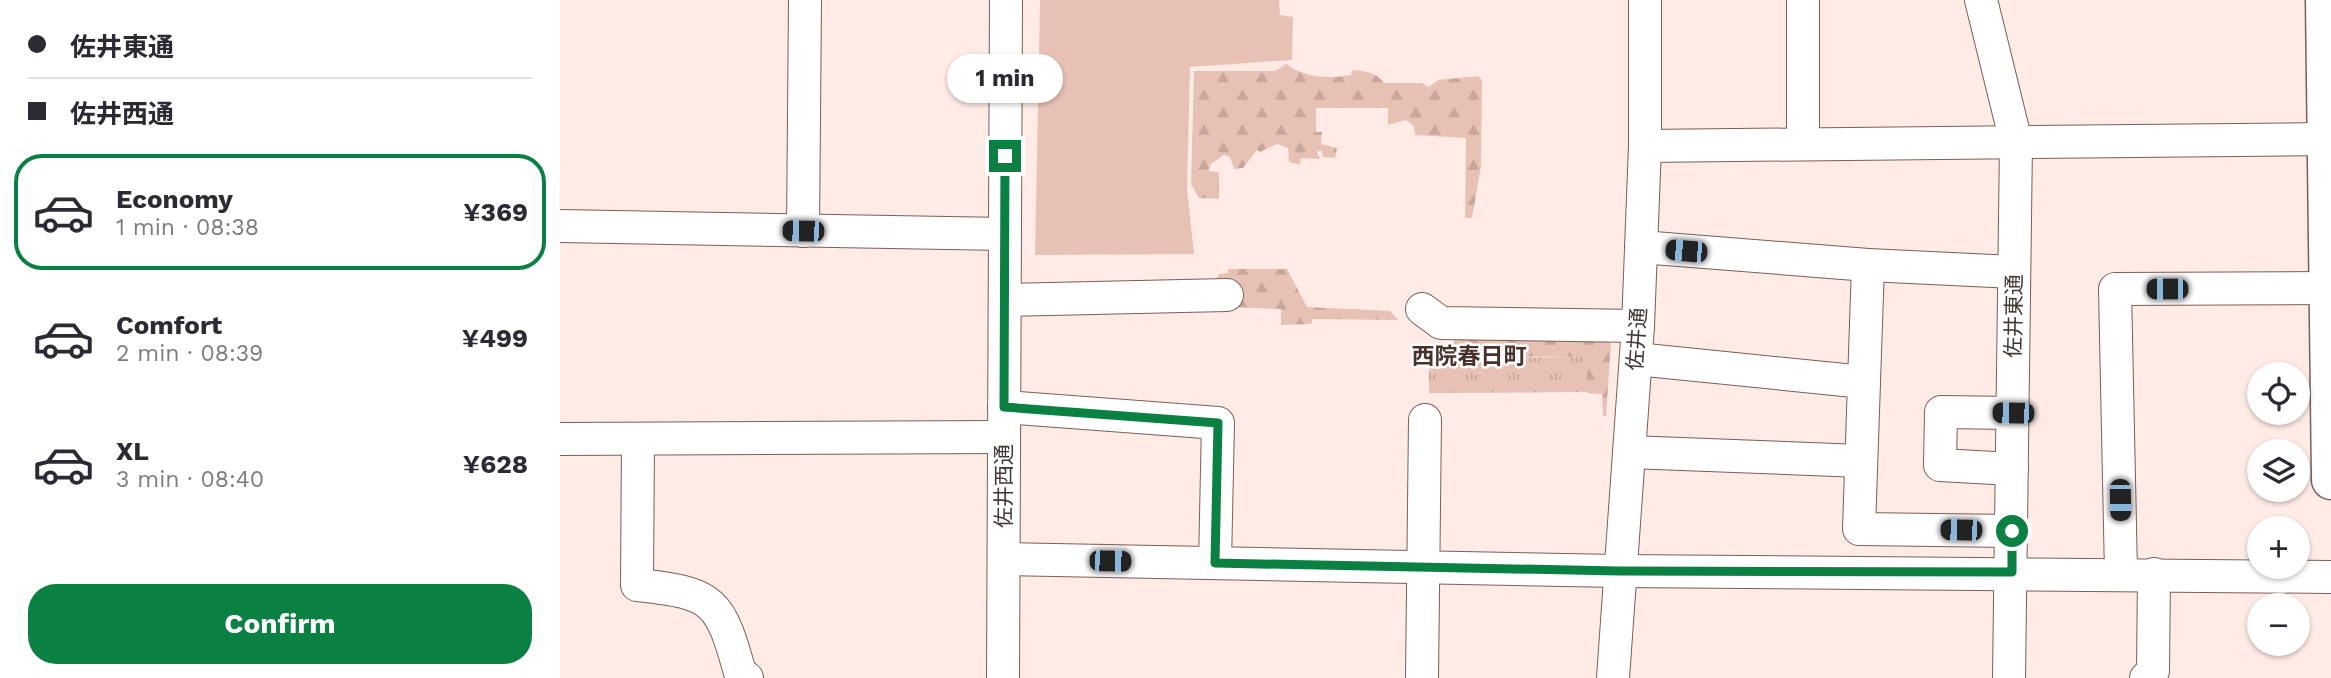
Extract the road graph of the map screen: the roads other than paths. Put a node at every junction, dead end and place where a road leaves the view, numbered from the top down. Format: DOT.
graph roads {
  1 [pos="805,0"];
  2 [pos="1006,0"];
  3 [pos="1645,0"];
  4 [pos="1803,0"];
  5 [pos="1981,0"];
  6 [pos="2325,0"];
  7 [pos="2328,139"];
  8 [pos="2016,142"];
  9 [pos="1803,144"];
  10 [pos="1645,146"];
  11 [pos="560,226"];
  12 [pos="803,231"];
  13 [pos="1005,234"];
  14 [pos="1641,247"];
  15 [pos="1868,265"];
  16 [pos="2014,272"];
  17 [pos="2329,288"];
  18 [pos="1227,295"];
  19 [pos="1005,300"];
  20 [pos="1422,309"];
  21 [pos="1638,326"];
  22 [pos="1636,359"];
  23 [pos="1864,382"];
  24 [pos="2013,413"];
  25 [pos="1425,420"];
  26 [pos="1004,422"];
  27 [pos="560,439"];
  28 [pos="638,439"];
  29 [pos="1629,452"];
  30 [pos="1861,461"];
  31 [pos="2012,468"];
  32 [pos="2331,480"];
  33 [pos="2012,531"];
  34 [pos="1004,559"];
  35 [pos="1215,563"];
  36 [pos="1424,567"];
  37 [pos="1619,571"];
  38 [pos="2012,572"];
  39 [pos="2121,574"];
  40 [pos="2154,574"];
  41 [pos="2331,577"];
  42 [pos="747,678"];
  43 [pos="1003,678"];
  44 [pos="1422,678"];
  45 [pos="1614,678"];
  46 [pos="2009,678"];
  47 [pos="2146,678"];
  1 -- 12 [label="street"];
  2 -- 13 [label="street, 佐井西通"];
  3 -- 10 [label="street, 佐井通"];
  4 -- 9 [label="street"];
  5 -- 8 [label="street, 佐井東通"];
  6 -- 7 [label="main road"];
  7 -- 8 [label="street"];
  7 -- 17 [label="main road"];
  8 -- 9 [label="street"];
  8 -- 16 [label="street, 佐井東通"];
  9 -- 10 [label="street"];
  10 -- 14 [label="street, 佐井通"];
  11 -- 12 [label="street"];
  12 -- 13 [label="street"];
  13 -- 19 [label="street, 佐井西通"];
  14 -- 15 [label="street"];
  14 -- 21 [label="street, 佐井通"];
  15 -- 16 [label="street"];
  15 -- 23 [label="street"];
  16 -- 24 [label="street, 佐井東通"];
  17 -- 32 [label="main road"];
  17 -- 39 [label="street"];
  18 -- 19 [label="street"];
  19 -- 26 [label="street, 佐井西通"];
  20 -- 21 [label="street"];
  21 -- 22 [label="street, 佐井通"];
  22 -- 23 [label="street"];
  22 -- 29 [label="street, 佐井通"];
  23 -- 30 [label="street"];
  24 -- 31 [label="street, 佐井東通"];
  24 -- 31 [label="street"];
  25 -- 36 [label="street"];
  26 -- 28 [label="street"];
  26 -- 34 [label="street, 佐井西通"];
  26 -- 35 [label="street"];
  27 -- 28 [label="street"];
  28 -- 42 [label="street"];
  29 -- 30 [label="street"];
  29 -- 37 [label="street, 佐井通"];
  30 -- 33 [label="street"];
  31 -- 33 [label="street, 佐井東通"];
  33 -- 38 [label="street, 佐井東通"];
  34 -- 35 [label="street"];
  34 -- 43 [label="street, 佐井西通"];
  35 -- 36 [label="street"];
  36 -- 37 [label="street"];
  36 -- 44 [label="street"];
  37 -- 38 [label="street"];
  37 -- 45 [label="street, 佐井通"];
  38 -- 39 [label="street"];
  38 -- 46 [label="street, 佐井東通"];
  39 -- 40 [label="street"];
  40 -- 41 [label="street"];
  40 -- 47 [label="street"];
}
